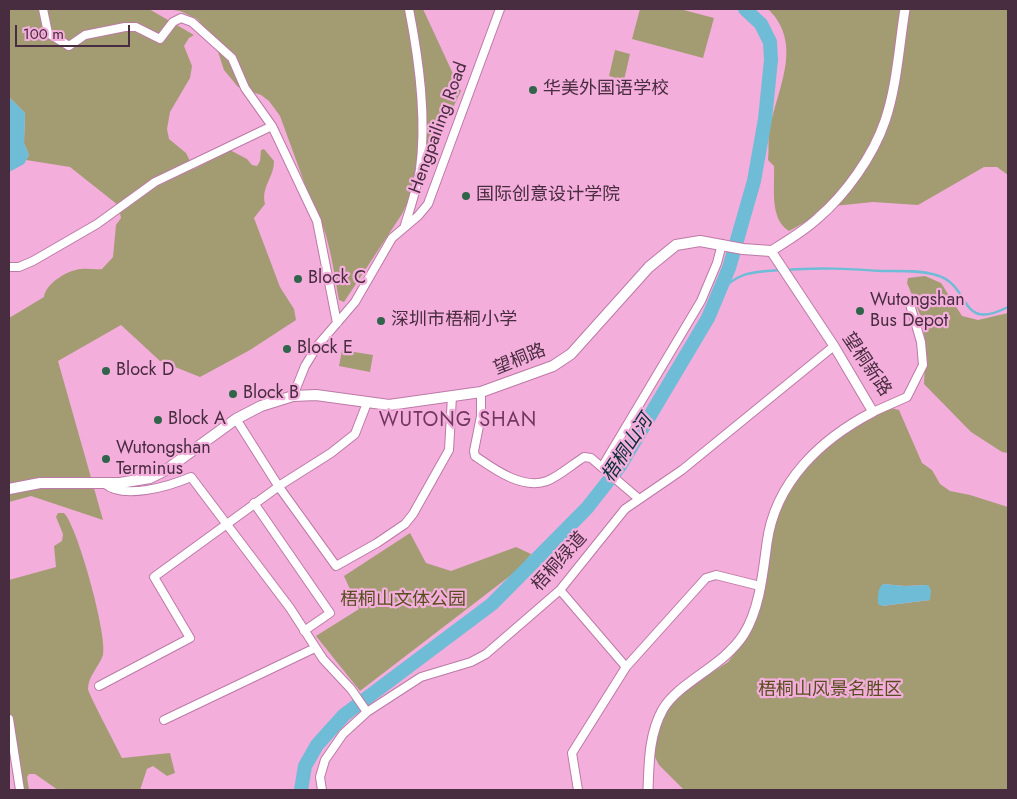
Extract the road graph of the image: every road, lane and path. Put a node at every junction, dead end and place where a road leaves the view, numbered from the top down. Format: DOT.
graph roads {
  1 [pos="43,9"];
  2 [pos="409,9"];
  3 [pos="500,9"];
  4 [pos="905,9"];
  5 [pos="272,126"];
  6 [pos="405,225"];
  7 [pos="722,244"];
  8 [pos="773,255"];
  9 [pos="9,267"];
  10 [pos="909,301"];
  11 [pos="337,324"];
  12 [pos="834,346"];
  13 [pos="481,392"];
  14 [pos="293,396"];
  15 [pos="452,396"];
  16 [pos="367,403"];
  17 [pos="873,412"];
  18 [pos="236,419"];
  19 [pos="604,468"];
  20 [pos="105,484"];
  21 [pos="278,486"];
  22 [pos="9,489"];
  23 [pos="639,499"];
  24 [pos="254,504"];
  25 [pos="226,523"];
  26 [pos="760,586"];
  27 [pos="560,590"];
  28 [pos="304,630"];
  29 [pos="315,648"];
  30 [pos="626,668"];
  31 [pos="98,686"];
  32 [pos="366,710"];
  33 [pos="9,719"];
  34 [pos="164,720"];
  35 [pos="20,790"];
  36 [pos="322,790"];
  37 [pos="578,790"];
  38 [pos="648,790"];
  1 -- 5 [label="street"];
  2 -- 6 [label="street"];
  3 -- 6 [label="street, Hengpailing Road"];
  4 -- 8 [label="street"];
  5 -- 9 [label="street"];
  5 -- 11 [label="street"];
  6 -- 11 [label="street, Hengpailing Road"];
  7 -- 8 [label="main road, 望桐路"];
  7 -- 13 [label="main road, 望桐路"];
  7 -- 19 [label="street"];
  8 -- 12 [label="street, 望桐新路"];
  10 -- 17 [label="street, 望桐新路"];
  11 -- 14 [label="street, Hengpailing Road"];
  12 -- 17 [label="street, 望桐新路"];
  12 -- 23 [label="street, 梧桐绿道"];
  13 -- 15 [label="main road, 望桐路"];
  13 -- 19 [label="street"];
  14 -- 16 [label="main road, 望桐路"];
  14 -- 18 [label="main road, 望桐路"];
  15 -- 16 [label="main road, 望桐路"];
  15 -- 21 [label="street"];
  16 -- 21 [label="street"];
  17 -- 26 [label="street"];
  18 -- 20 [label="main road, 望桐路"];
  18 -- 21 [label="street"];
  19 -- 23 [label="street"];
  20 -- 22 [label="main road, 望桐路"];
  20 -- 25 [label="street"];
  21 -- 24 [label="street"];
  23 -- 27 [label="street, 梧桐绿道"];
  24 -- 25 [label="street"];
  24 -- 28 [label="street"];
  25 -- 28 [label="street"];
  25 -- 31 [label="street"];
  26 -- 30 [label="street"];
  26 -- 38 [label="street"];
  27 -- 30 [label="street"];
  27 -- 32 [label="street, 梧桐绿道"];
  28 -- 29 [label="street"];
  29 -- 32 [label="street"];
  29 -- 34 [label="street"];
  30 -- 37 [label="street"];
  32 -- 36 [label="street, 梧桐绿道"];
  33 -- 35 [label="street"];
}
